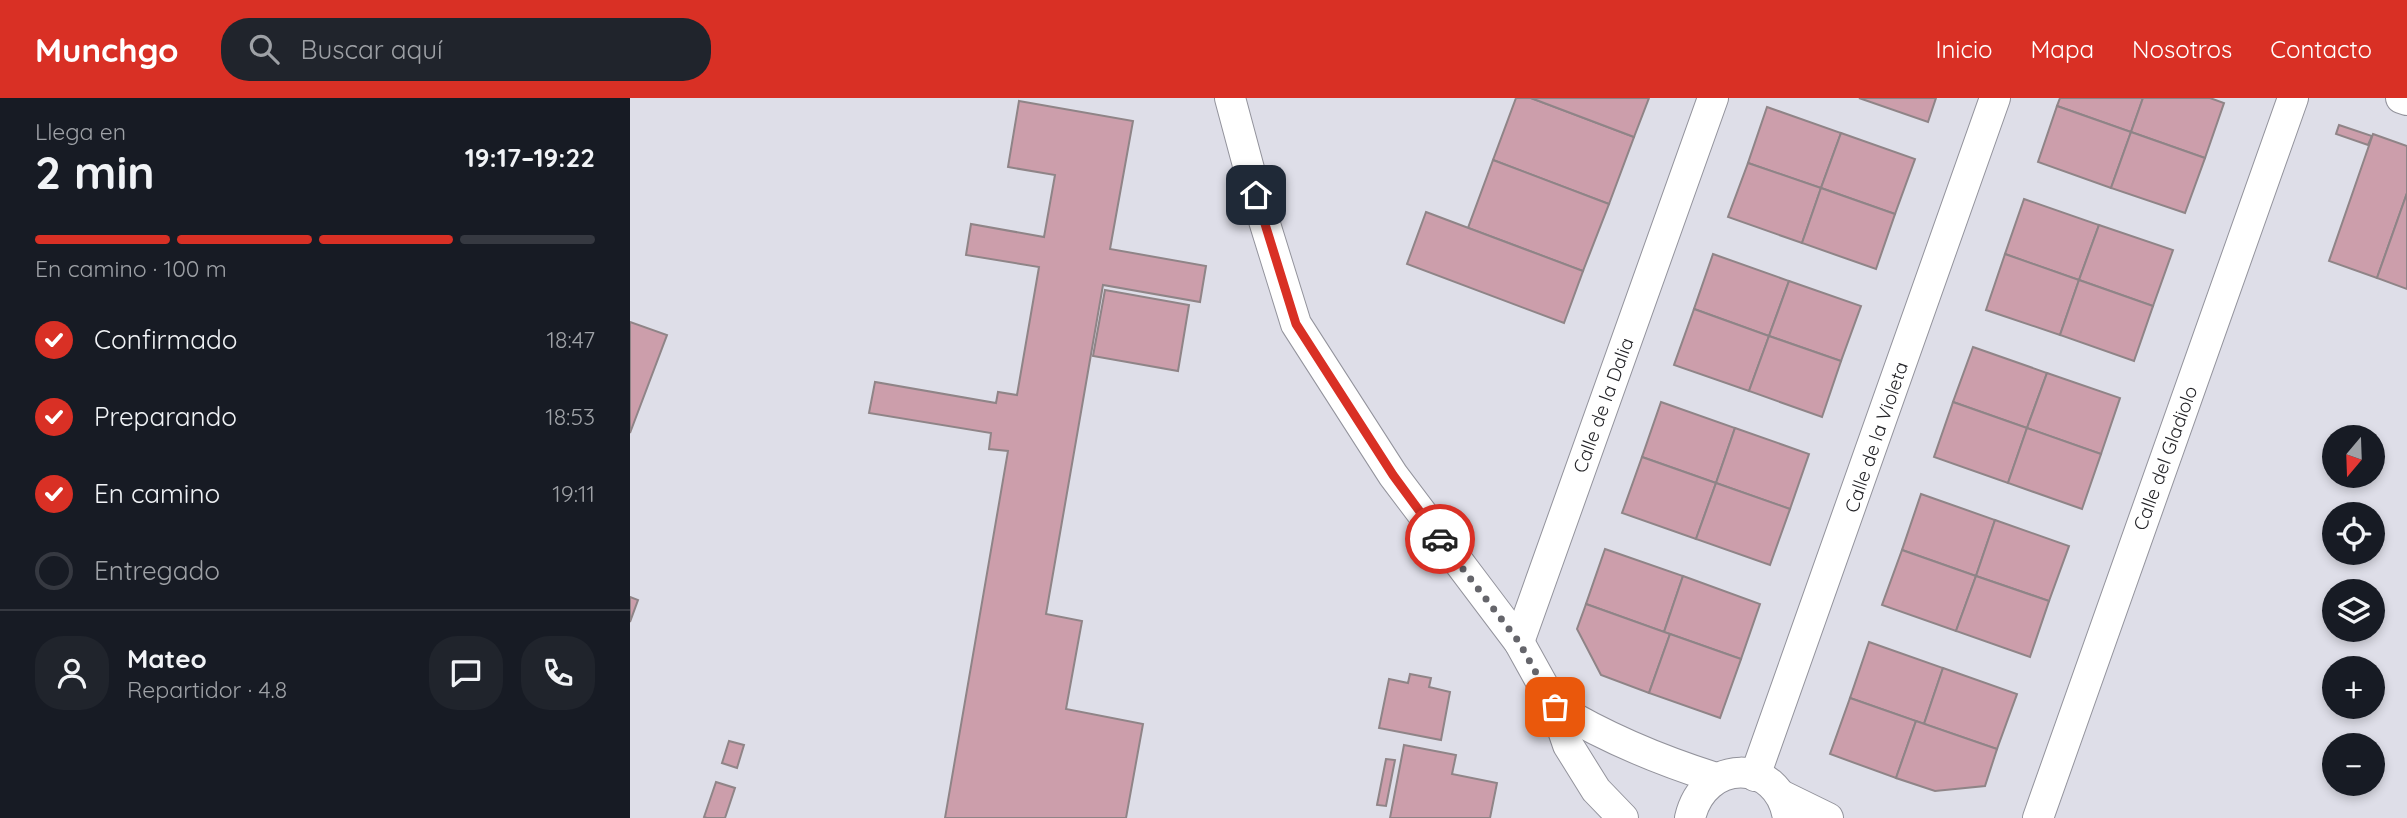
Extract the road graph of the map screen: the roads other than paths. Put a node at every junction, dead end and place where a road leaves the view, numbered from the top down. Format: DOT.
graph roads {
  1 [pos="1230,98"];
  2 [pos="1713,98"];
  3 [pos="1995,98"];
  4 [pos="2293,98"];
  5 [pos="2401,98"];
  6 [pos="2407,100"];
  7 [pos="1519,642"];
  8 [pos="1555,707"];
  9 [pos="1755,776"];
  10 [pos="1716,778"];
  11 [pos="1785,807"];
  12 [pos="1623,818"];
  13 [pos="1690,818"];
  14 [pos="1828,818"];
  15 [pos="2038,818"];
  1 -- 7 [label="street"];
  2 -- 7 [label="street, Calle de la Dalia"];
  3 -- 9 [label="street, Calle de la Violeta"];
  4 -- 15 [label="street, Calle del Gladiolo"];
  5 -- 6 [label="street"];
  7 -- 8 [label="street"];
  8 -- 10 [label="street"];
  8 -- 12 [label="street"];
  9 -- 10 [label="street"];
  9 -- 11 [label="street"];
  10 -- 13 [label="street"];
  11 -- 14 [label="street"];
}
